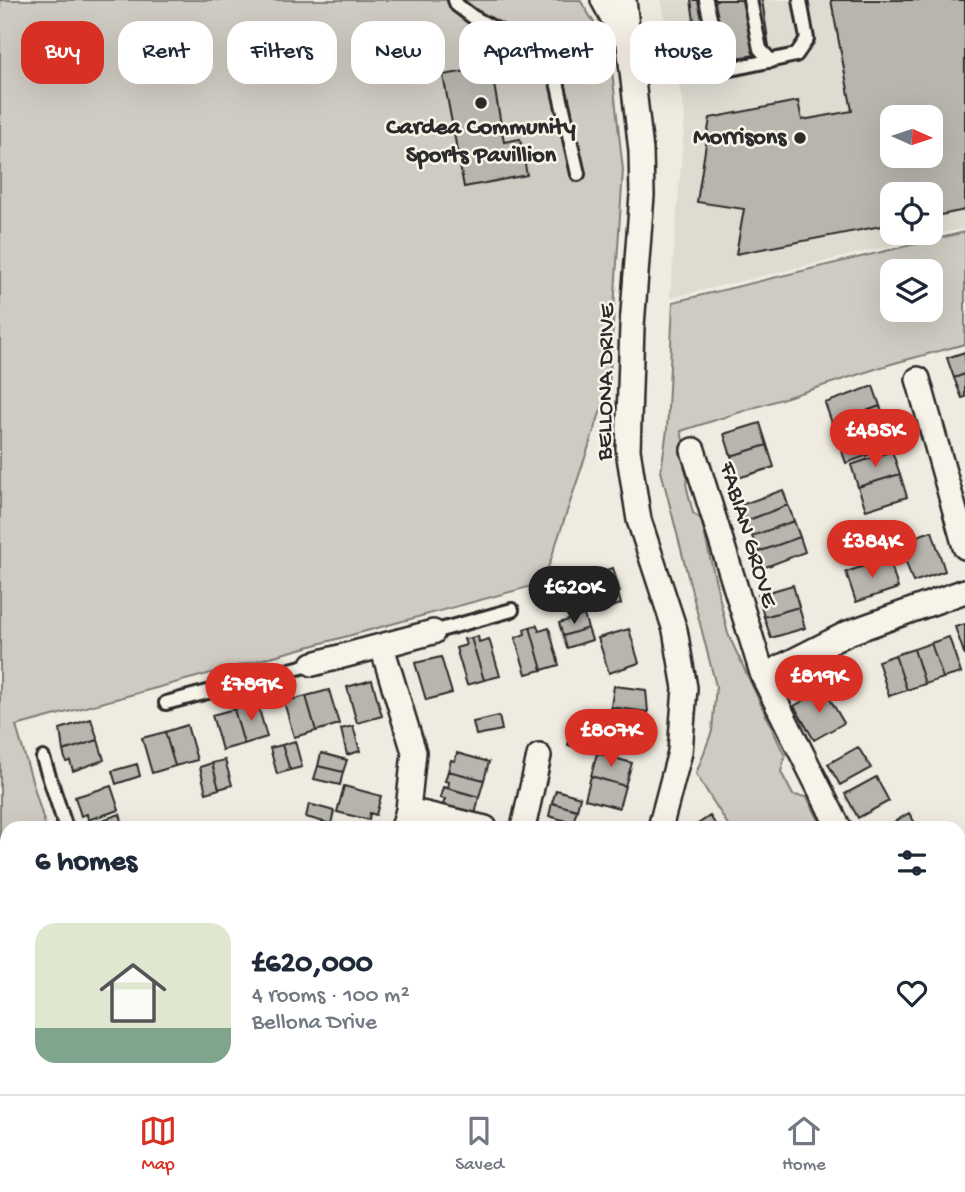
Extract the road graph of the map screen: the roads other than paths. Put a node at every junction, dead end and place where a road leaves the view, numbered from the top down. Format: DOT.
graph roads {
  1 [pos="455,0"];
  2 [pos="603,0"];
  3 [pos="624,0"];
  4 [pos="706,0"];
  5 [pos="750,0"];
  6 [pos="800,0"];
  7 [pos="629,55"];
  8 [pos="771,61"];
  9 [pos="578,174"];
  10 [pos="918,379"];
  11 [pos="693,450"];
  12 [pos="965,547"];
  13 [pos="965,591"];
  14 [pos="512,610"];
  15 [pos="433,632"];
  16 [pos="382,647"];
  17 [pos="313,664"];
  18 [pos="763,676"];
  19 [pos="166,703"];
  20 [pos="539,756"];
  21 [pos="43,758"];
  22 [pos="406,819"];
  23 [pos="64,821"];
  24 [pos="424,821"];
  25 [pos="525,821"];
  26 [pos="662,821"];
  27 [pos="836,821"];
  1 -- 9 [label="lane"];
  2 -- 7 [label="street, BELLONA DRIVE"];
  3 -- 7 [label="street, BELLONA DRIVE"];
  4 -- 8 [label="lane"];
  5 -- 8 [label="lane"];
  6 -- 8 [label="lane"];
  7 -- 26 [label="street, BELLONA DRIVE"];
  10 -- 12 [label="street"];
  11 -- 18 [label="street, FABIAN GROVE"];
  13 -- 18 [label="street"];
  14 -- 15 [label="lane"];
  15 -- 16 [label="street"];
  16 -- 17 [label="street"];
  16 -- 22 [label="street"];
  17 -- 19 [label="lane"];
  18 -- 27 [label="street, FABIAN GROVE"];
  20 -- 25 [label="street"];
  21 -- 23 [label="lane"];
  22 -- 24 [label="street"];
}
